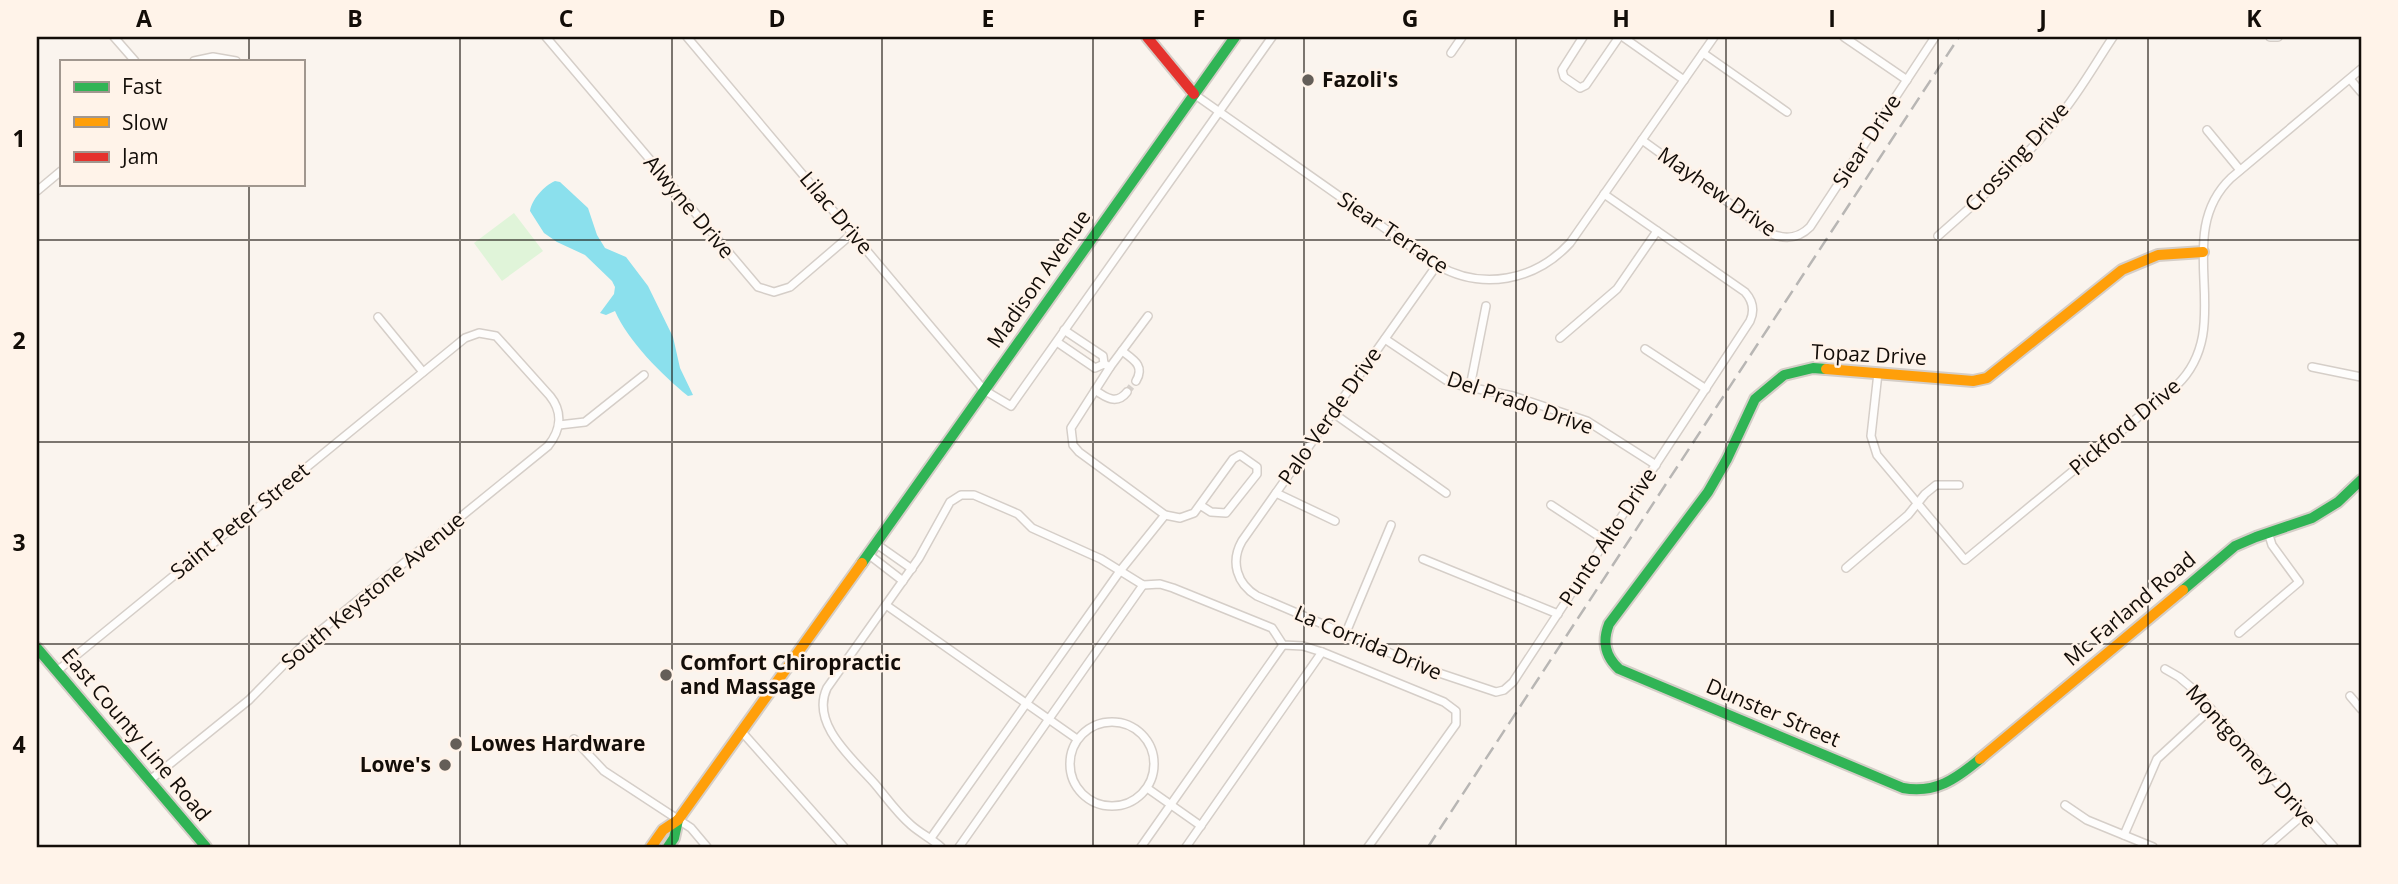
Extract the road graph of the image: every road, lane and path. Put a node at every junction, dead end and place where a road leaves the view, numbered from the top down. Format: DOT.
graph roads {
  1 [pos="114,37"];
  2 [pos="546,37"];
  3 [pos="687,37"];
  4 [pos="1147,37"];
  5 [pos="1235,37"];
  6 [pos="1272,37"];
  7 [pos="1462,37"];
  8 [pos="1583,37"];
  9 [pos="1621,37"];
  10 [pos="1714,37"];
  11 [pos="1844,37"];
  12 [pos="1936,37"];
  13 [pos="2113,37"];
  14 [pos="2270,37"];
  15 [pos="2278,37"];
  16 [pos="1451,53"];
  17 [pos="1703,53"];
  18 [pos="134,60"];
  19 [pos="199,60"];
  20 [pos="230,60"];
  21 [pos="2361,69"];
  22 [pos="2350,79"];
  23 [pos="1684,80"];
  24 [pos="1907,80"];
  25 [pos="2361,92"];
  26 [pos="1194,94"];
  27 [pos="1219,111"];
  28 [pos="1787,112"];
  29 [pos="2207,130"];
  30 [pos="1642,140"];
  31 [pos="2240,170"];
  32 [pos="60,172"];
  33 [pos="37,191"];
  34 [pos="1604,194"];
  35 [pos="1657,231"];
  36 [pos="853,233"];
  37 [pos="1938,236"];
  38 [pos="1793,237"];
  39 [pos="2203,252"];
  40 [pos="1437,265"];
  41 [pos="1486,306"];
  42 [pos="1148,316"];
  43 [pos="378,317"];
  44 [pos="1064,330"];
  45 [pos="1560,338"];
  46 [pos="1385,339"];
  47 [pos="1057,342"];
  48 [pos="1645,349"];
  49 [pos="1122,351"];
  50 [pos="1107,365"];
  51 [pos="2312,367"];
  52 [pos="423,372"];
  53 [pos="1878,373"];
  54 [pos="644,375"];
  55 [pos="2361,377"];
  56 [pos="1136,381"];
  57 [pos="1470,387"];
  58 [pos="1706,389"];
  59 [pos="984,390"];
  60 [pos="1095,390"];
  61 [pos="1127,392"];
  62 [pos="1333,413"];
  63 [pos="559,424"];
  64 [pos="1656,465"];
  65 [pos="2361,480"];
  66 [pos="1959,485"];
  67 [pos="1276,493"];
  68 [pos="1446,493"];
  69 [pos="1918,504"];
  70 [pos="1200,505"];
  71 [pos="1551,505"];
  72 [pos="1165,514"];
  73 [pos="1335,521"];
  74 [pos="1391,525"];
  75 [pos="2268,532"];
  76 [pos="1606,541"];
  77 [pos="875,543"];
  78 [pos="868,554"];
  79 [pos="1423,559"];
  80 [pos="1846,568"];
  81 [pos="912,569"];
  82 [pos="1120,571"];
  83 [pos="1237,572"];
  84 [pos="903,581"];
  85 [pos="1143,585"];
  86 [pos="886,605"];
  87 [pos="1558,614"];
  88 [pos="2239,633"];
  89 [pos="1345,635"];
  90 [pos="1283,645"];
  91 [pos="37,648"];
  92 [pos="1605,650"];
  93 [pos="1322,652"];
  94 [pos="2165,669"];
  95 [pos="57,671"];
  96 [pos="1509,685"];
  97 [pos="2350,696"];
  98 [pos="1026,703"];
  99 [pos="2211,709"];
  100 [pos="2361,709"];
  101 [pos="1050,720"];
  102 [pos="742,732"];
  103 [pos="574,739"];
  104 [pos="1077,739"];
  105 [pos="150,780"];
  106 [pos="1147,788"];
  107 [pos="1936,788"];
  108 [pos="2065,805"];
  109 [pos="1170,806"];
  110 [pos="2304,814"];
  111 [pos="678,820"];
  112 [pos="1201,827"];
  113 [pos="2124,835"];
  114 [pos="931,838"];
  115 [pos="206,847"];
  116 [pos="651,847"];
  117 [pos="668,847"];
  118 [pos="707,847"];
  119 [pos="844,847"];
  120 [pos="941,847"];
  121 [pos="959,847"];
  122 [pos="1141,847"];
  123 [pos="1186,847"];
  124 [pos="1368,847"];
  125 [pos="2153,847"];
  126 [pos="2266,847"];
  127 [pos="2333,847"];
  1 -- 18 [label="street"];
  2 -- 36 [label="street, Alwyne Drive"];
  3 -- 36 [label="street, Lilac Drive"];
  4 -- 26 [label="street"];
  5 -- 26 [label="street, Madison Avenue"];
  6 -- 27 [label="street"];
  7 -- 16 [label="street"];
  8 -- 9 [label="street"];
  9 -- 23 [label="street"];
  10 -- 17 [label="street, Siear Terrace"];
  11 -- 24 [label="street"];
  12 -- 24 [label="street, Siear Drive"];
  13 -- 37 [label="street, Crossing Drive"];
  14 -- 15 [label="street"];
  17 -- 23 [label="street, Siear Terrace"];
  17 -- 28 [label="street"];
  19 -- 20 [label="street"];
  21 -- 22 [label="street, Pickford Drive"];
  22 -- 25 [label="street"];
  22 -- 31 [label="street, Pickford Drive"];
  23 -- 30 [label="street, Siear Terrace"];
  24 -- 38 [label="street, Siear Drive"];
  26 -- 27 [label="street, Siear Terrace"];
  26 -- 59 [label="street, Madison Avenue"];
  27 -- 40 [label="street, Siear Terrace"];
  27 -- 44 [label="street"];
  29 -- 31 [label="street"];
  30 -- 34 [label="street, Siear Terrace"];
  30 -- 38 [label="street, Mayhew Drive"];
  31 -- 39 [label="street, Pickford Drive"];
  32 -- 33 [label="street"];
  34 -- 35 [label="street"];
  34 -- 40 [label="street, Siear Terrace"];
  35 -- 45 [label="street"];
  35 -- 58 [label="street, Punto Alto Drive"];
  36 -- 59 [label="street, Lilac Drive"];
  39 -- 53 [label="street, Topaz Drive"];
  39 -- 69 [label="street, Pickford Drive"];
  40 -- 46 [label="street, Palo Verde Drive"];
  41 -- 57 [label="street"];
  42 -- 49 [label="street"];
  43 -- 52 [label="street"];
  44 -- 47 [label="street"];
  44 -- 50 [label="street"];
  46 -- 57 [label="street, Del Prado Drive"];
  46 -- 62 [label="street, Palo Verde Drive"];
  47 -- 50 [label="street"];
  47 -- 59 [label="street"];
  48 -- 58 [label="street"];
  49 -- 50 [label="street"];
  49 -- 56 [label="street"];
  50 -- 60 [label="street"];
  51 -- 55 [label="street"];
  52 -- 63 [label="street, Saint Peter Street"];
  52 -- 95 [label="street, Saint Peter Street"];
  53 -- 69 [label="street"];
  53 -- 92 [label="street, Topaz Drive"];
  54 -- 63 [label="street"];
  57 -- 64 [label="street, Del Prado Drive"];
  58 -- 64 [label="street, Punto Alto Drive"];
  59 -- 77 [label="street, Madison Avenue"];
  60 -- 61 [label="street"];
  60 -- 72 [label="street"];
  62 -- 67 [label="street, Palo Verde Drive"];
  62 -- 68 [label="street"];
  63 -- 105 [label="street, South Keystone Avenue"];
  64 -- 76 [label="street, Punto Alto Drive"];
  65 -- 75 [label="street, Mc Farland Road"];
  66 -- 69 [label="street"];
  67 -- 73 [label="street"];
  67 -- 83 [label="street, Palo Verde Drive"];
  69 -- 80 [label="street"];
  70 -- 70 [label="street"];
  70 -- 72 [label="street"];
  71 -- 76 [label="street"];
  72 -- 82 [label="street"];
  74 -- 89 [label="street"];
  75 -- 88 [label="street"];
  75 -- 107 [label="street, Mc Farland Road"];
  76 -- 87 [label="street, Punto Alto Drive"];
  77 -- 78 [label="street, Madison Avenue"];
  77 -- 81 [label="street"];
  78 -- 84 [label="street"];
  78 -- 102 [label="street, Madison Avenue"];
  79 -- 87 [label="street"];
  81 -- 82 [label="street"];
  81 -- 84 [label="street"];
  82 -- 85 [label="street"];
  82 -- 98 [label="street"];
  83 -- 89 [label="street, La Corrida Drive"];
  84 -- 86 [label="street"];
  85 -- 90 [label="street"];
  85 -- 101 [label="street"];
  86 -- 98 [label="street"];
  86 -- 114 [label="street"];
  87 -- 96 [label="street, Punto Alto Drive"];
  89 -- 96 [label="street, La Corrida Drive"];
  90 -- 93 [label="street"];
  90 -- 109 [label="street"];
  91 -- 95 [label="street, East County Line Road"];
  92 -- 107 [label="street, Dunster Street"];
  93 -- 112 [label="street"];
  93 -- 124 [label="street"];
  94 -- 99 [label="street, Montgomery Drive"];
  95 -- 105 [label="street, East County Line Road"];
  97 -- 100 [label="street"];
  98 -- 101 [label="street"];
  98 -- 114 [label="street"];
  99 -- 110 [label="street, Montgomery Drive"];
  99 -- 113 [label="street"];
  101 -- 104 [label="street"];
  101 -- 121 [label="street"];
  102 -- 111 [label="street, Madison Avenue"];
  102 -- 119 [label="street"];
  103 -- 111 [label="street"];
  104 -- 106 [label="street"];
  104 -- 106 [label="street"];
  105 -- 115 [label="street, East County Line Road"];
  106 -- 109 [label="street"];
  108 -- 113 [label="street"];
  109 -- 112 [label="street"];
  109 -- 122 [label="street"];
  110 -- 126 [label="street"];
  110 -- 127 [label="street, Montgomery Drive"];
  111 -- 116 [label="street, Madison Avenue"];
  111 -- 117 [label="street, Madison Avenue"];
  111 -- 118 [label="street"];
  112 -- 123 [label="street"];
  113 -- 125 [label="street"];
  114 -- 120 [label="street"];
}
